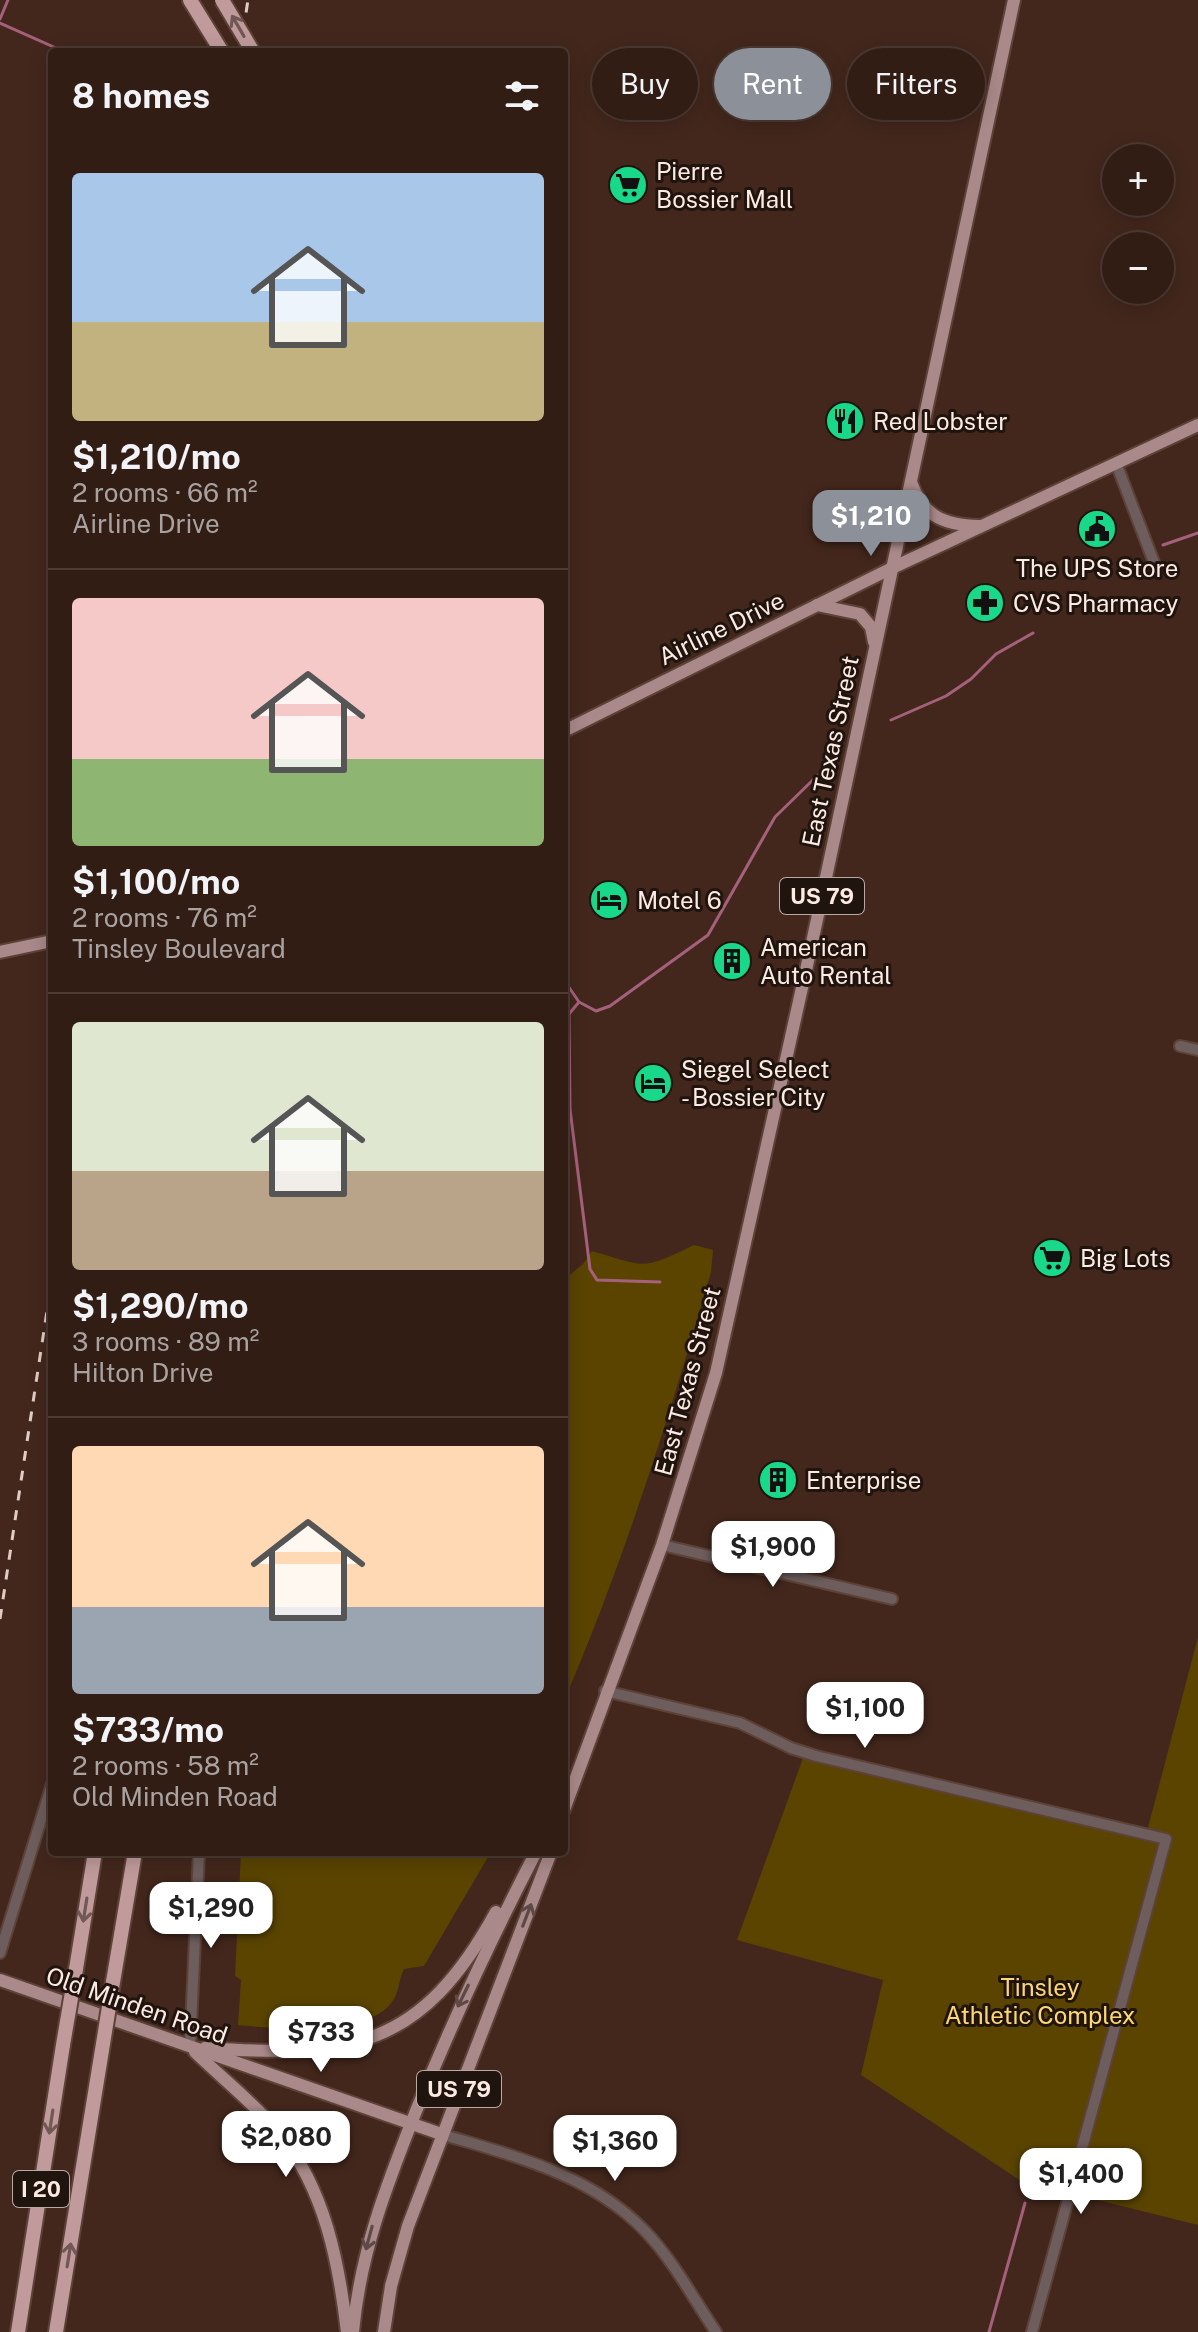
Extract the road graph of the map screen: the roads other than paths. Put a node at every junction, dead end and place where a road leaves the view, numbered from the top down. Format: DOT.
graph roads {
  1 [pos="190,0"];
  2 [pos="222,0"];
  3 [pos="1014,0"];
  4 [pos="220,48"];
  5 [pos="251,48"];
  6 [pos="1198,425"];
  7 [pos="1116,463"];
  8 [pos="911,482"];
  9 [pos="982,526"];
  10 [pos="1155,565"];
  11 [pos="892,568"];
  12 [pos="817,605"];
  13 [pos="875,648"];
  14 [pos="568,729"];
  15 [pos="48,942"];
  16 [pos="0,952"];
  17 [pos="1180,1046"];
  18 [pos="1198,1050"];
  19 [pos="662,1545"];
  20 [pos="892,1599"];
  21 [pos="605,1691"];
  22 [pos="574,1777"];
  23 [pos="568,1789"];
  24 [pos="48,1797"];
  25 [pos="568,1797"];
  26 [pos="94,1856"];
  27 [pos="134,1856"];
  28 [pos="199,1856"];
  29 [pos="532,1856"];
  30 [pos="533,1856"];
  31 [pos="549,1856"];
  32 [pos="0,1953"];
  33 [pos="0,1980"];
  34 [pos="190,2047"];
  35 [pos="411,2123"];
  36 [pos="441,2134"];
  37 [pos="18,2332"];
  38 [pos="56,2332"];
  39 [pos="347,2332"];
  40 [pos="353,2332"];
  41 [pos="384,2332"];
  42 [pos="716,2332"];
  43 [pos="1032,2332"];
  1 -- 4 [label="highway"];
  5 -- 2 [label="highway, one-way, bridge"];
  3 -- 8 [label="main road, East Texas Street / US 79"];
  6 -- 7 [label="main road, Airline Drive"];
  7 -- 9 [label="main road, Airline Drive"];
  7 -- 10 [label="street"];
  8 -- 9 [label="main road"];
  8 -- 11 [label="main road, East Texas Street / US 79"];
  9 -- 11 [label="main road, Airline Drive"];
  11 -- 12 [label="main road, Airline Drive"];
  11 -- 13 [label="main road, East Texas Street / US 79"];
  12 -- 13 [label="main road"];
  12 -- 14 [label="main road, Airline Drive"];
  13 -- 19 [label="main road, East Texas Street / US 79"];
  15 -- 16 [label="main road"];
  17 -- 18 [label="street"];
  19 -- 20 [label="street"];
  19 -- 21 [label="main road, East Texas Street / US 79"];
  21 -- 22 [label="main road, East Texas Street / US 79"];
  21 -- 43 [label="street"];
  22 -- 23 [label="main road, East Texas Street / US 79"];
  22 -- 25 [label="main road, East Texas Street / US 79"];
  24 -- 32 [label="street"];
  26 -- 37 [label="highway, I 20, one-way, bridge"];
  38 -- 27 [label="highway, I 20, one-way, bridge"];
  28 -- 34 [label="street"];
  29 -- 34 [label="main road"];
  30 -- 35 [label="main road, US 79, one-way"];
  36 -- 31 [label="main road, US 79, one-way"];
  33 -- 34 [label="main road, Old Minden Road"];
  34 -- 35 [label="main road, Old Minden Road"];
  34 -- 39 [label="main road"];
  35 -- 36 [label="main road, Old Minden Road"];
  35 -- 40 [label="main road, US 79, one-way"];
  36 -- 41 [label="main road, US 79"];
  36 -- 42 [label="street"];
}
